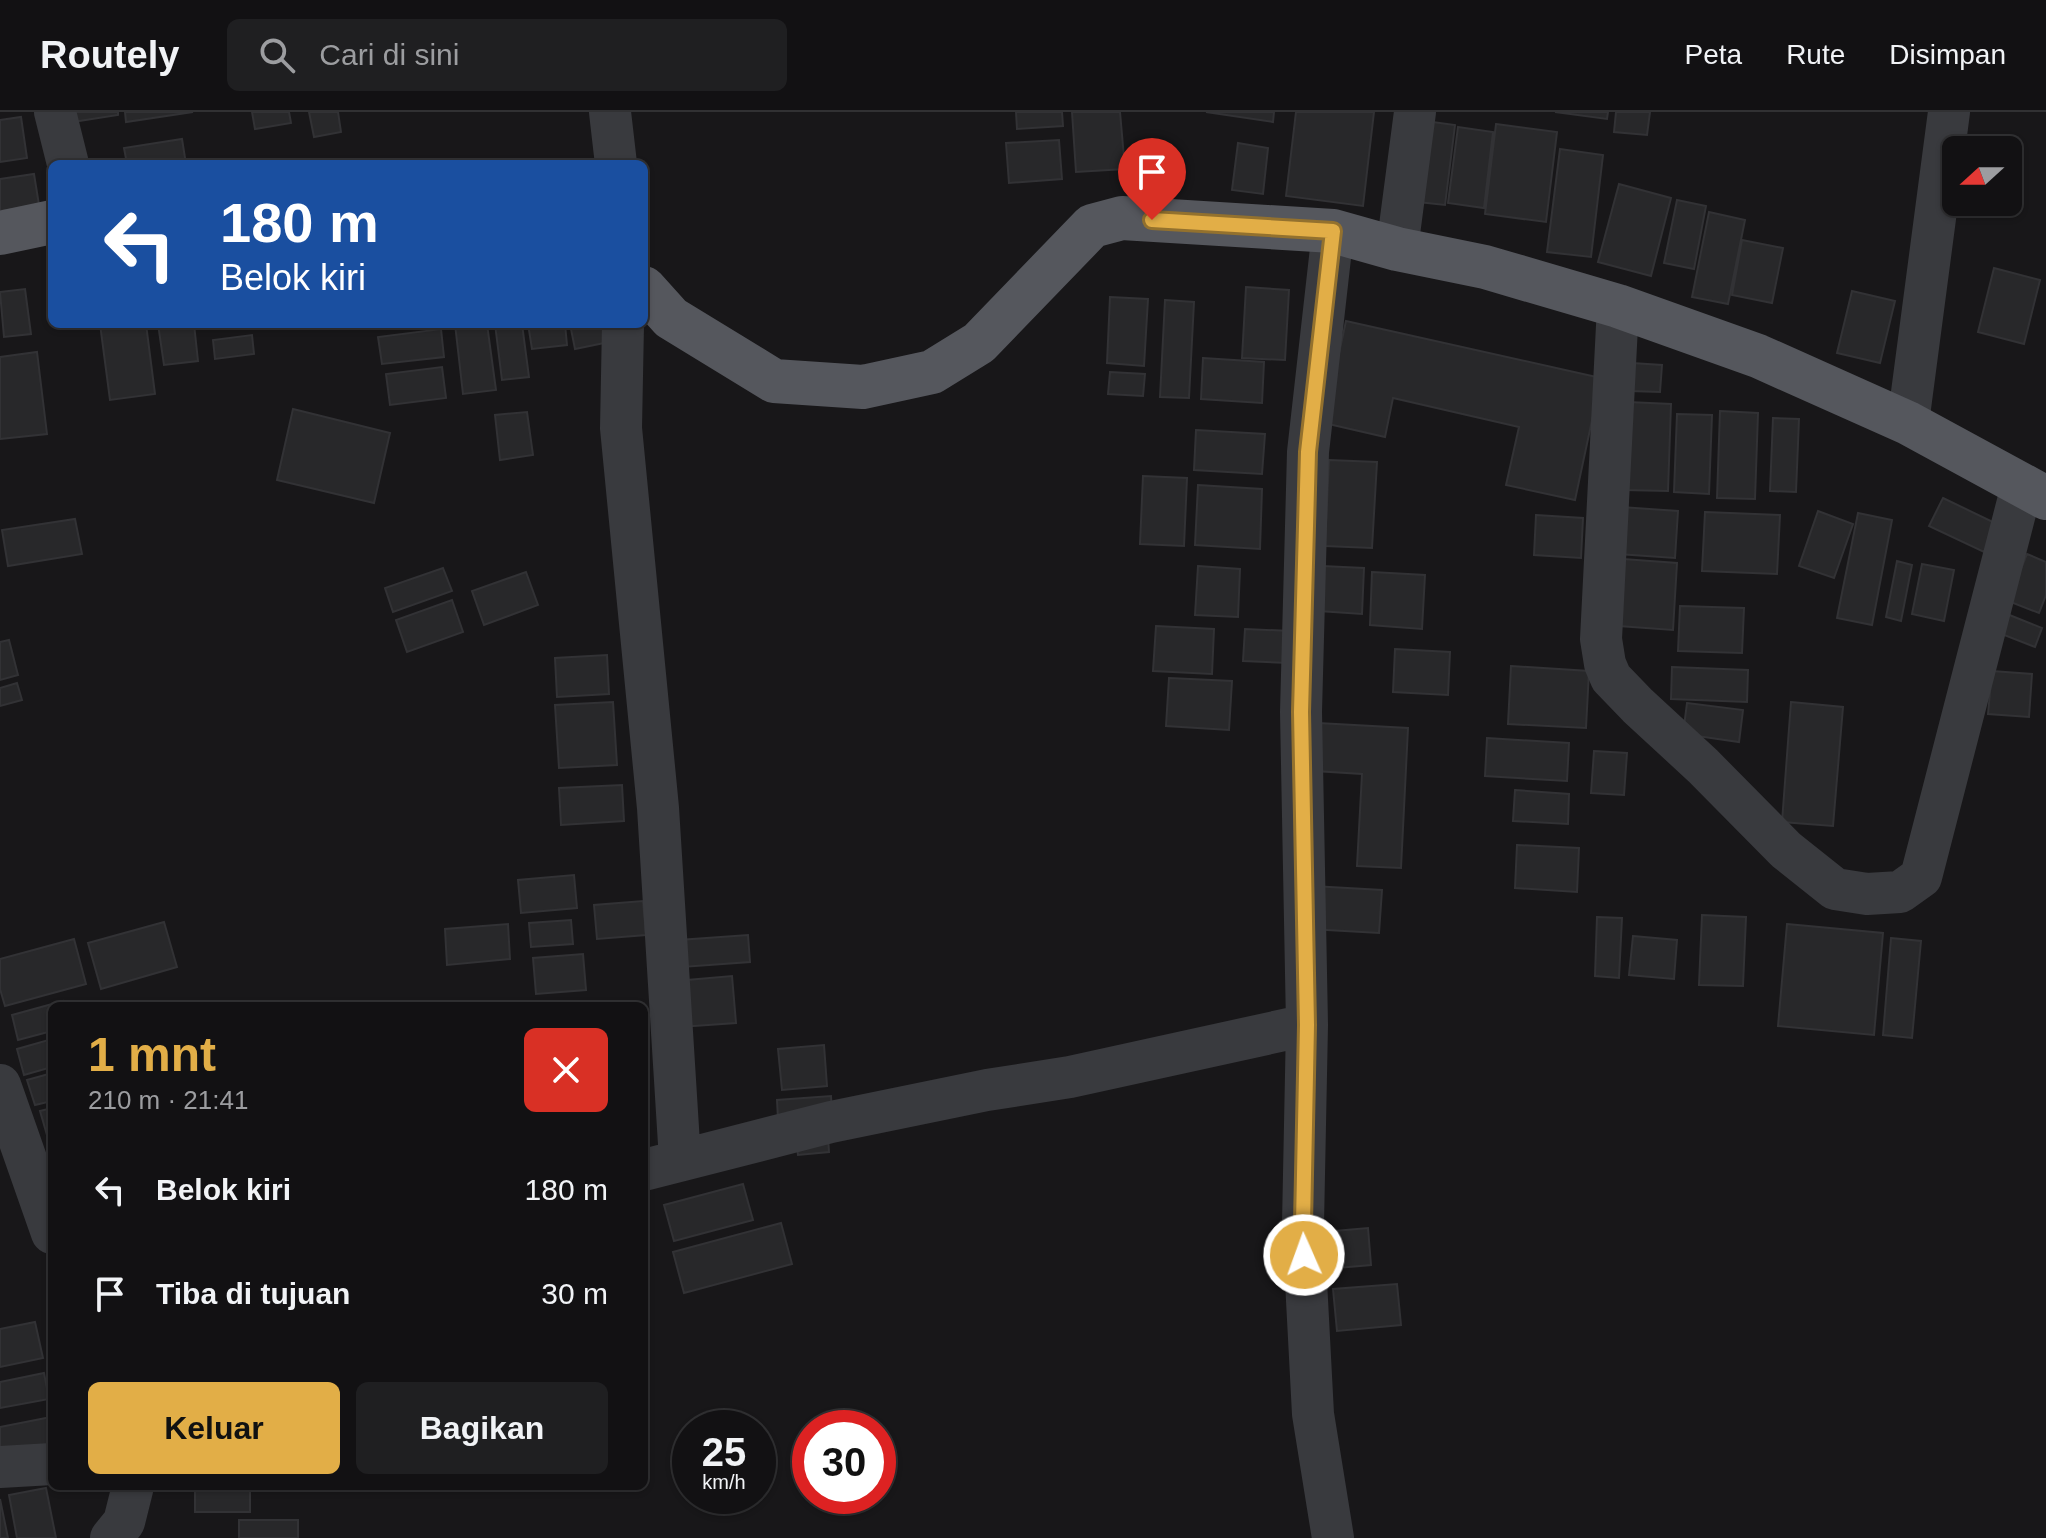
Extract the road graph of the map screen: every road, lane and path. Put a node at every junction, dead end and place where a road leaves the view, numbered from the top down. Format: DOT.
graph roads {
  1 [pos="55,112"];
  2 [pos="610,112"];
  3 [pos="1415,112"];
  4 [pos="1949,112"];
  5 [pos="67,160"];
  6 [pos="616,160"];
  7 [pos="48,223"];
  8 [pos="1333,231"];
  9 [pos="0,233"];
  10 [pos="1397,249"];
  11 [pos="648,292"];
  12 [pos="1618,306"];
  13 [pos="623,328"];
  14 [pos="1908,423"];
  15 [pos="2034,492"];
  16 [pos="1307,1025"];
  17 [pos="3,1106"];
  18 [pos="662,1165"];
  19 [pos="48,1223"];
  20 [pos="48,1464"];
  21 [pos="0,1467"];
  22 [pos="132,1490"];
  23 [pos="111,1538"];
  24 [pos="1333,1538"];
  1 -- 5 [label="street"];
  2 -- 6 [label="street"];
  3 -- 10 [label="street"];
  4 -- 14 [label="street"];
  7 -- 9 [label="main road"];
  8 -- 10 [label="main road"];
  8 -- 11 [label="main road"];
  8 -- 16 [label="street"];
  10 -- 12 [label="main road"];
  12 -- 14 [label="main road"];
  12 -- 15 [label="street"];
  13 -- 18 [label="street"];
  14 -- 15 [label="main road"];
  16 -- 18 [label="street"];
  16 -- 24 [label="street"];
  17 -- 19 [label="street"];
  20 -- 21 [label="street"];
  22 -- 23 [label="street"];
}
